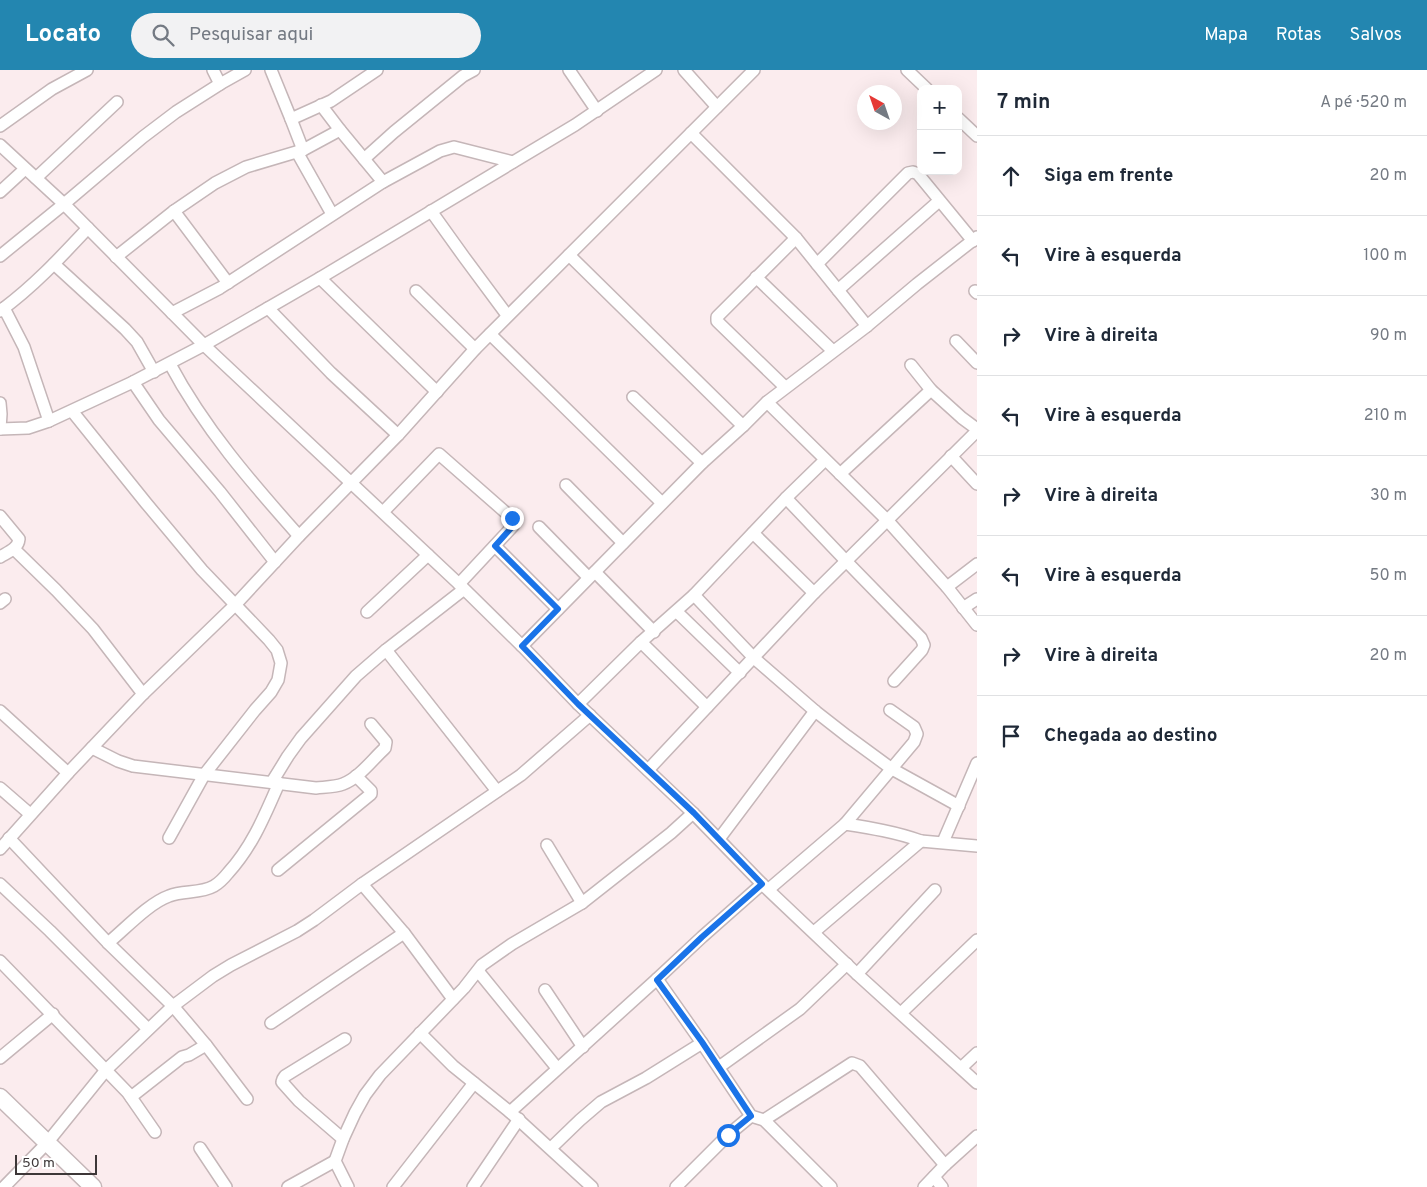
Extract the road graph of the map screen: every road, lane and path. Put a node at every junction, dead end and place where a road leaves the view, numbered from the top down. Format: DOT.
graph roads {
  1 [pos="87,70"];
  2 [pos="213,70"];
  3 [pos="246,70"];
  4 [pos="271,70"];
  5 [pos="378,70"];
  6 [pos="474,70"];
  7 [pos="569,70"];
  8 [pos="656,70"];
  9 [pos="684,70"];
  10 [pos="754,70"];
  11 [pos="908,70"];
  12 [pos="461,73"];
  13 [pos="220,84"];
  14 [pos="923,85"];
  15 [pos="117,102"];
  16 [pos="322,105"];
  17 [pos="717,107"];
  18 [pos="598,111"];
  19 [pos="291,118"];
  20 [pos="962,122"];
  21 [pos="0,126"];
  22 [pos="340,130"];
  23 [pos="691,133"];
  24 [pos="977,136"];
  25 [pos="0,146"];
  26 [pos="300,151"];
  27 [pos="364,158"];
  28 [pos="512,162"];
  29 [pos="25,169"];
  30 [pos="36,178"];
  31 [pos="383,182"];
  32 [pos="0,192"];
  33 [pos="939,201"];
  34 [pos="64,204"];
  35 [pos="431,210"];
  36 [pos="174,211"];
  37 [pos="332,214"];
  38 [pos="88,228"];
  39 [pos="796,238"];
  40 [pos="975,239"];
  41 [pos="569,255"];
  42 [pos="0,256"];
  43 [pos="116,256"];
  44 [pos="54,264"];
  45 [pos="817,264"];
  46 [pos="756,277"];
  47 [pos="320,278"];
  48 [pos="228,283"];
  49 [pos="838,290"];
  50 [pos="416,291"];
  51 [pos="268,308"];
  52 [pos="2,309"];
  53 [pos="172,313"];
  54 [pos="508,316"];
  55 [pos="867,326"];
  56 [pos="490,334"];
  57 [pos="956,341"];
  58 [pos="204,345"];
  59 [pos="475,349"];
  60 [pos="833,351"];
  61 [pos="977,362"];
  62 [pos="170,364"];
  63 [pos="911,365"];
  64 [pos="154,372"];
  65 [pos="133,382"];
  66 [pos="785,388"];
  67 [pos="931,390"];
  68 [pos="437,392"];
  69 [pos="633,398"];
  70 [pos="767,402"];
  71 [pos="0,403"];
  72 [pos="72,411"];
  73 [pos="49,421"];
  74 [pos="743,426"];
  75 [pos="0,429"];
  76 [pos="977,430"];
  77 [pos="398,435"];
  78 [pos="951,456"];
  79 [pos="825,460"];
  80 [pos="702,463"];
  81 [pos="840,474"];
  82 [pos="352,484"];
  83 [pos="977,484"];
  84 [pos="566,485"];
  85 [pos="786,498"];
  86 [pos="662,503"];
  87 [pos="383,512"];
  88 [pos="0,516"];
  89 [pos="888,520"];
  90 [pos="540,527"];
  91 [pos="753,533"];
  92 [pos="299,536"];
  93 [pos="623,543"];
  94 [pos="495,546"];
  95 [pos="14,549"];
  96 [pos="428,555"];
  97 [pos="0,557"];
  98 [pos="275,562"];
  99 [pos="846,562"];
  100 [pos="977,564"];
  101 [pos="592,575"];
  102 [pos="461,587"];
  103 [pos="947,587"];
  104 [pos="814,593"];
  105 [pos="694,595"];
  106 [pos="977,599"];
  107 [pos="235,605"];
  108 [pos="963,608"];
  109 [pos="558,609"];
  110 [pos="366,612"];
  111 [pos="677,612"];
  112 [pos="977,625"];
  113 [pos="654,632"];
  114 [pos="641,642"];
  115 [pos="522,646"];
  116 [pos="386,650"];
  117 [pos="754,658"];
  118 [pos="740,673"];
  119 [pos="894,681"];
  120 [pos="143,694"];
  121 [pos="578,704"];
  122 [pos="707,707"];
  123 [pos="890,710"];
  124 [pos="0,711"];
  125 [pos="815,711"];
  126 [pos="590,715"];
  127 [pos="371,724"];
  128 [pos="92,748"];
  129 [pos="977,763"];
  130 [pos="892,769"];
  131 [pos="648,770"];
  132 [pos="68,773"];
  133 [pos="204,775"];
  134 [pos="356,776"];
  135 [pos="276,782"];
  136 [pos="0,788"];
  137 [pos="497,791"];
  138 [pos="959,806"];
  139 [pos="694,813"];
  140 [pos="30,814"];
  141 [pos="845,824"];
  142 [pos="9,838"];
  143 [pos="168,838"];
  144 [pos="719,839"];
  145 [pos="920,841"];
  146 [pos="943,842"];
  147 [pos="547,845"];
  148 [pos="977,846"];
  149 [pos="0,848"];
  150 [pos="278,870"];
  151 [pos="0,884"];
  152 [pos="362,884"];
  153 [pos="766,886"];
  154 [pos="935,890"];
  155 [pos="582,903"];
  156 [pos="814,932"];
  157 [pos="404,933"];
  158 [pos="977,940"];
  159 [pos="108,943"];
  160 [pos="0,961"];
  161 [pos="847,964"];
  162 [pos="478,970"];
  163 [pos="857,974"];
  164 [pos="657,980"];
  165 [pos="545,990"];
  166 [pos="453,999"];
  167 [pos="173,1006"];
  168 [pos="901,1013"];
  169 [pos="52,1014"];
  170 [pos="271,1023"];
  171 [pos="148,1029"];
  172 [pos="420,1033"];
  173 [pos="345,1039"];
  174 [pos="702,1042"];
  175 [pos="206,1045"];
  176 [pos="583,1047"];
  177 [pos="977,1053"];
  178 [pos="0,1058"];
  179 [pos="557,1068"];
  180 [pos="719,1068"];
  181 [pos="961,1068"];
  182 [pos="106,1070"];
  183 [pos="474,1083"];
  184 [pos="977,1083"];
  185 [pos="0,1097"];
  186 [pos="131,1097"];
  187 [pos="247,1099"];
  188 [pos="515,1115"];
  189 [pos="751,1116"];
  190 [pos="764,1120"];
  191 [pos="155,1132"];
  192 [pos="977,1136"];
  193 [pos="342,1139"];
  194 [pos="47,1143"];
  195 [pos="200,1148"];
  196 [pos="551,1148"];
  197 [pos="335,1161"];
  198 [pos="945,1164"];
  199 [pos="934,1178"];
  200 [pos="829,1186"];
  201 [pos="4,1187"];
  202 [pos="93,1187"];
  203 [pos="226,1187"];
  204 [pos="288,1187"];
  205 [pos="348,1187"];
  206 [pos="393,1187"];
  207 [pos="473,1187"];
  208 [pos="592,1187"];
  209 [pos="676,1187"];
  210 [pos="924,1187"];
  211 [pos="942,1187"];
  1 -- 21 [label="street"];
  2 -- 13 [label="street"];
  3 -- 13 [label="street"];
  4 -- 19 [label="street"];
  5 -- 16 [label="street"];
  6 -- 12 [label="street"];
  7 -- 18 [label="street"];
  8 -- 18 [label="street"];
  9 -- 17 [label="street"];
  10 -- 17 [label="street"];
  11 -- 14 [label="street"];
  12 -- 27 [label="street"];
  13 -- 34 [label="street"];
  15 -- 30 [label="street"];
  16 -- 19 [label="street"];
  16 -- 22 [label="street"];
  17 -- 23 [label="street"];
  18 -- 28 [label="street"];
  19 -- 26 [label="street"];
  20 -- 24 [label="street"];
  22 -- 26 [label="street"];
  22 -- 27 [label="street"];
  23 -- 39 [label="street"];
  23 -- 41 [label="street"];
  25 -- 29 [label="street"];
  26 -- 36 [label="street"];
  26 -- 37 [label="street"];
  27 -- 31 [label="street"];
  28 -- 31 [label="street"];
  28 -- 35 [label="street"];
  29 -- 30 [label="street"];
  29 -- 32 [label="street"];
  30 -- 34 [label="street"];
  31 -- 37 [label="street"];
  33 -- 40 [label="street"];
  33 -- 45 [label="street"];
  33 -- 49 [label="street"];
  34 -- 38 [label="street"];
  34 -- 42 [label="street"];
  35 -- 47 [label="street"];
  35 -- 54 [label="street"];
  36 -- 43 [label="street"];
  36 -- 48 [label="street"];
  37 -- 48 [label="street"];
  38 -- 43 [label="street"];
  38 -- 44 [label="street"];
  39 -- 45 [label="street"];
  39 -- 46 [label="street"];
  40 -- 55 [label="street"];
  41 -- 54 [label="street"];
  41 -- 74 [label="street"];
  43 -- 53 [label="street"];
  44 -- 52 [label="street"];
  44 -- 64 [label="street"];
  45 -- 49 [label="street"];
  46 -- 60 [label="street"];
  46 -- 66 [label="street"];
  47 -- 51 [label="street"];
  47 -- 68 [label="street"];
  48 -- 53 [label="street"];
  49 -- 55 [label="street"];
  50 -- 59 [label="street"];
  51 -- 58 [label="street"];
  51 -- 77 [label="street"];
  52 -- 73 [label="street"];
  53 -- 58 [label="street"];
  54 -- 56 [label="street"];
  55 -- 60 [label="street"];
  56 -- 59 [label="street"];
  56 -- 86 [label="street"];
  57 -- 61 [label="street"];
  58 -- 62 [label="street"];
  58 -- 82 [label="street"];
  59 -- 68 [label="street"];
  60 -- 66 [label="street"];
  62 -- 64 [label="street"];
  62 -- 92 [label="street"];
  63 -- 67 [label="street"];
  64 -- 65 [label="street"];
  65 -- 72 [label="street"];
  65 -- 98 [label="street"];
  66 -- 70 [label="street"];
  67 -- 76 [label="street"];
  67 -- 81 [label="street"];
  68 -- 77 [label="street"];
  69 -- 80 [label="street"];
  70 -- 74 [label="street"];
  70 -- 79 [label="street"];
  71 -- 75 [label="street"];
  72 -- 73 [label="street"];
  72 -- 107 [label="street"];
  73 -- 75 [label="street"];
  74 -- 80 [label="street"];
  76 -- 78 [label="street"];
  77 -- 82 [label="street"];
  78 -- 83 [label="street"];
  78 -- 89 [label="street"];
  79 -- 81 [label="street"];
  79 -- 85 [label="street"];
  80 -- 86 [label="street"];
  81 -- 89 [label="street"];
  82 -- 87 [label="street"];
  82 -- 92 [label="street"];
  84 -- 93 [label="street"];
  85 -- 91 [label="street"];
  85 -- 99 [label="street"];
  86 -- 93 [label="street"];
  87 -- 94 [label="street"];
  87 -- 96 [label="street"];
  88 -- 95 [label="street"];
  89 -- 99 [label="street"];
  89 -- 103 [label="street"];
  90 -- 101 [label="street"];
  91 -- 104 [label="street"];
  91 -- 105 [label="street"];
  92 -- 98 [label="street"];
  93 -- 101 [label="street"];
  94 -- 102 [label="street"];
  94 -- 109 [label="street"];
  95 -- 97 [label="street"];
  95 -- 120 [label="street"];
  96 -- 102 [label="street"];
  96 -- 110 [label="street"];
  98 -- 107 [label="street"];
  99 -- 104 [label="street"];
  99 -- 119 [label="street"];
  100 -- 103 [label="street"];
  101 -- 109 [label="street"];
  101 -- 113 [label="street"];
  102 -- 115 [label="street"];
  102 -- 116 [label="street"];
  103 -- 108 [label="street"];
  104 -- 117 [label="street"];
  105 -- 111 [label="street"];
  105 -- 117 [label="street"];
  106 -- 108 [label="street"];
  107 -- 120 [label="street"];
  107 -- 133 [label="street"];
  108 -- 112 [label="street"];
  109 -- 115 [label="street"];
  111 -- 113 [label="street"];
  111 -- 118 [label="street"];
  113 -- 114 [label="street"];
  114 -- 121 [label="street"];
  114 -- 122 [label="street"];
  115 -- 121 [label="street"];
  116 -- 135 [label="street"];
  116 -- 137 [label="street"];
  117 -- 118 [label="street"];
  117 -- 125 [label="street"];
  118 -- 122 [label="street"];
  120 -- 128 [label="street"];
  121 -- 126 [label="street"];
  122 -- 131 [label="street"];
  123 -- 130 [label="street"];
  124 -- 132 [label="street"];
  125 -- 130 [label="street"];
  125 -- 144 [label="street"];
  126 -- 131 [label="street"];
  126 -- 137 [label="street"];
  127 -- 134 [label="street"];
  128 -- 132 [label="street"];
  128 -- 133 [label="street"];
  129 -- 138 [label="street"];
  130 -- 138 [label="street"];
  130 -- 141 [label="street"];
  131 -- 139 [label="street"];
  132 -- 140 [label="street"];
  133 -- 135 [label="street"];
  133 -- 143 [label="street"];
  134 -- 135 [label="street"];
  134 -- 150 [label="street"];
  135 -- 159 [label="street"];
  136 -- 140 [label="street"];
  137 -- 152 [label="street"];
  138 -- 146 [label="street"];
  139 -- 144 [label="street"];
  139 -- 155 [label="street"];
  140 -- 142 [label="street"];
  141 -- 145 [label="street"];
  141 -- 153 [label="street"];
  142 -- 149 [label="street"];
  142 -- 159 [label="street"];
  144 -- 153 [label="street"];
  145 -- 146 [label="street"];
  145 -- 156 [label="street"];
  146 -- 148 [label="street"];
  147 -- 155 [label="street"];
  151 -- 171 [label="street"];
  152 -- 157 [label="street"];
  152 -- 167 [label="street"];
  153 -- 156 [label="street"];
  153 -- 164 [label="street"];
  154 -- 163 [label="street"];
  155 -- 162 [label="street"];
  156 -- 161 [label="street"];
  157 -- 166 [label="street"];
  157 -- 170 [label="street"];
  158 -- 168 [label="street"];
  159 -- 167 [label="street"];
  160 -- 169 [label="street"];
  161 -- 163 [label="street"];
  161 -- 180 [label="street"];
  162 -- 166 [label="street"];
  162 -- 179 [label="street"];
  163 -- 168 [label="street"];
  164 -- 174 [label="street"];
  164 -- 176 [label="street"];
  165 -- 176 [label="street"];
  166 -- 172 [label="street"];
  167 -- 171 [label="street"];
  167 -- 175 [label="street"];
  168 -- 181 [label="street"];
  169 -- 178 [label="street"];
  169 -- 182 [label="street"];
  171 -- 182 [label="street"];
  172 -- 183 [label="street"];
  172 -- 193 [label="street"];
  173 -- 193 [label="street"];
  174 -- 180 [label="street"];
  174 -- 196 [label="street"];
  175 -- 186 [label="street"];
  175 -- 187 [label="street"];
  176 -- 179 [label="street"];
  177 -- 181 [label="street"];
  179 -- 188 [label="street"];
  180 -- 189 [label="street"];
  181 -- 184 [label="street"];
  182 -- 186 [label="street"];
  182 -- 194 [label="street"];
  183 -- 188 [label="street"];
  183 -- 206 [label="street"];
  185 -- 194 [label="street"];
  186 -- 191 [label="street"];
  188 -- 196 [label="street"];
  188 -- 207 [label="street"];
  189 -- 190 [label="street"];
  189 -- 209 [label="street"];
  190 -- 198 [label="street"];
  190 -- 200 [label="street"];
  192 -- 198 [label="street"];
  193 -- 197 [label="street"];
  194 -- 201 [label="street"];
  194 -- 202 [label="street"];
  195 -- 203 [label="street"];
  196 -- 208 [label="street"];
  197 -- 204 [label="street"];
  197 -- 205 [label="street"];
  198 -- 199 [label="street"];
  199 -- 210 [label="street"];
  199 -- 211 [label="street"];
}
